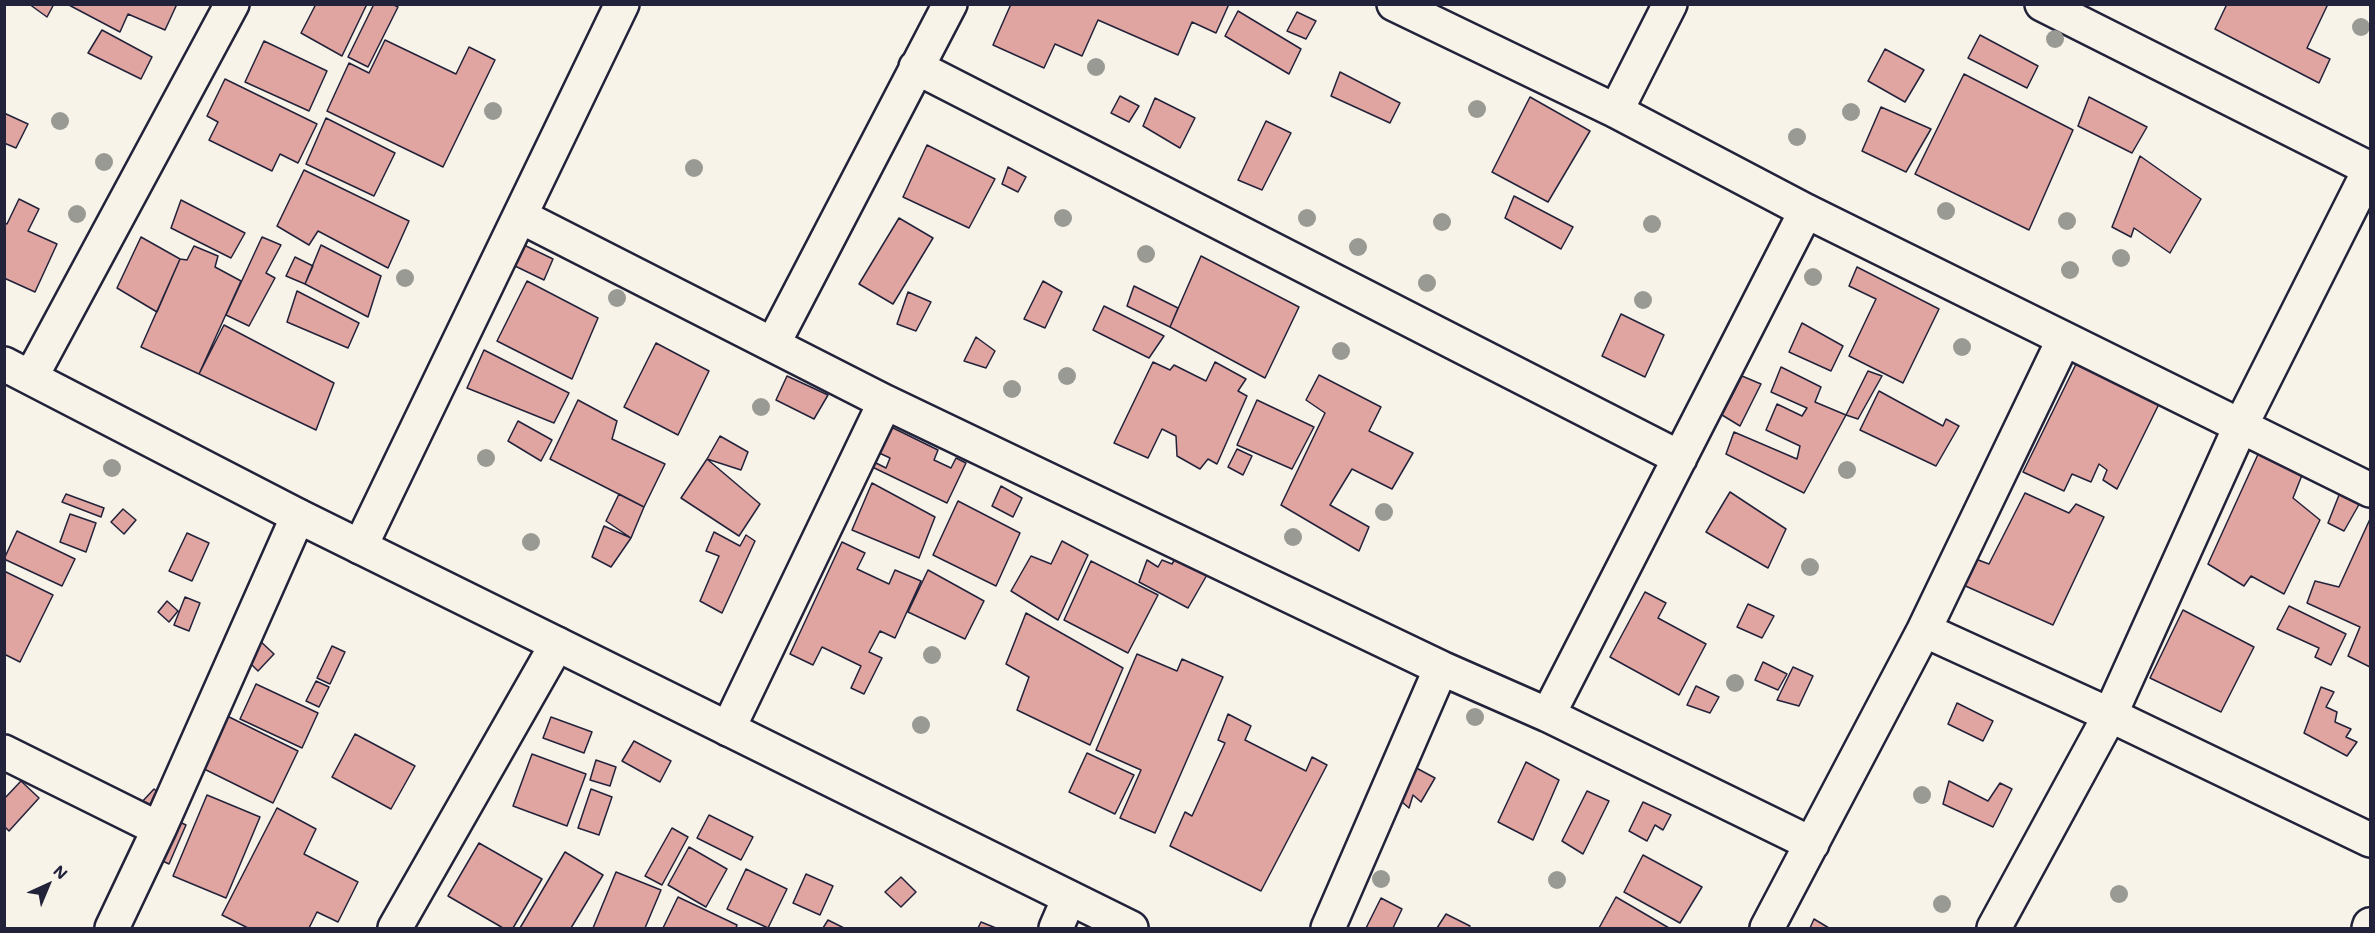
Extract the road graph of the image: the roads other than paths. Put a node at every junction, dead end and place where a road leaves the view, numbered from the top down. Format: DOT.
graph roads {
  1 [pos="232,4"];
  2 [pos="622,4"];
  3 [pos="950,4"];
  4 [pos="1394,4"];
  5 [pos="1670,4"];
  6 [pos="2042,4"];
  7 [pos="2094,16"];
  8 [pos="916,67"];
  9 [pos="1616,111"];
  10 [pos="2370,169"];
  11 [pos="1806,212"];
  12 [pos="520,216"];
  13 [pos="2064,339"];
  14 [pos="772,344"];
  15 [pos="18,371"];
  16 [pos="885,402"];
  17 [pos="2241,425"];
  18 [pos="1680,458"];
  19 [pos="2370,490"];
  20 [pos="298,516"];
  21 [pos="360,547"];
  22 [pos="1924,630"];
  23 [pos="557,644"];
  24 [pos="1441,668"];
  25 [pos="1548,715"];
  26 [pos="2110,715"];
  27 [pos="728,729"];
  28 [pos="4,752"];
  29 [pos="159,829"];
  30 [pos="2370,840"];
  31 [pos="1812,844"];
  32 [pos="1069,898"];
  33 [pos="112,928"];
  34 [pos="395,928"];
  35 [pos="1056,928"];
  36 [pos="1131,928"];
  37 [pos="1328,928"];
  38 [pos="1767,928"];
  39 [pos="1994,928"];
  1 -- 15 [label="street"];
  2 -- 12 [label="street"];
  3 -- 8 [label="street"];
  4 -- 9 [label="street"];
  5 -- 9 [label="street"];
  6 -- 7 [label="street"];
  7 -- 10 [label="street"];
  8 -- 14 [label="street"];
  8 -- 18 [label="street"];
  9 -- 11 [label="street"];
  10 -- 17 [label="street"];
  11 -- 13 [label="street"];
  11 -- 18 [label="street"];
  12 -- 14 [label="street"];
  12 -- 21 [label="street"];
  13 -- 17 [label="street"];
  13 -- 22 [label="street"];
  14 -- 16 [label="street"];
  15 -- 20 [label="street"];
  16 -- 24 [label="street"];
  16 -- 27 [label="street"];
  17 -- 19 [label="street"];
  17 -- 26 [label="street"];
  18 -- 25 [label="street"];
  20 -- 21 [label="street"];
  20 -- 29 [label="street"];
  21 -- 23 [label="street"];
  22 -- 26 [label="street"];
  22 -- 31 [label="street"];
  23 -- 27 [label="street"];
  23 -- 34 [label="street"];
  24 -- 25 [label="street"];
  24 -- 37 [label="street"];
  25 -- 31 [label="street"];
  26 -- 30 [label="street"];
  26 -- 39 [label="street"];
  27 -- 32 [label="street"];
  28 -- 29 [label="street"];
  29 -- 33 [label="street"];
  31 -- 38 [label="street"];
  32 -- 35 [label="street"];
  32 -- 36 [label="street"];
}
